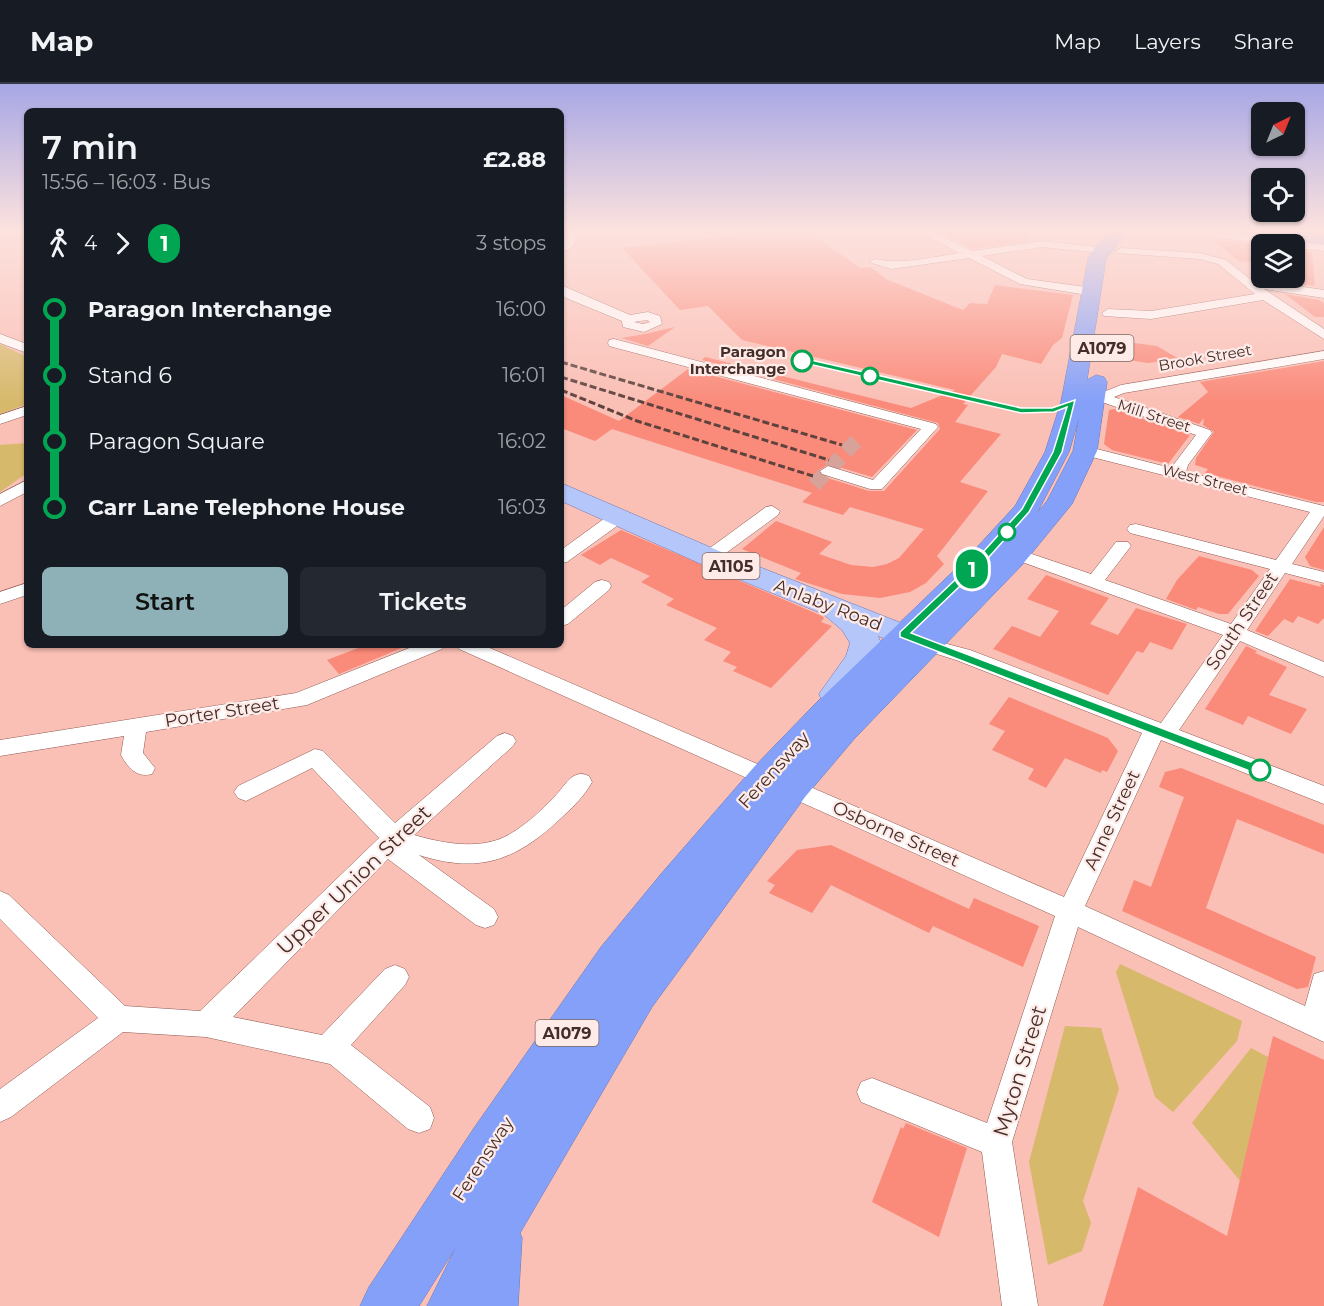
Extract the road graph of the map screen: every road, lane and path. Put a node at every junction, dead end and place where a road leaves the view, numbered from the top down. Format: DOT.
graph roads {
  1 [pos="1055,289"];
  2 [pos="1102,289"];
  3 [pos="1257,289"];
  4 [pos="1294,289"];
  5 [pos="564,291"];
  6 [pos="1324,294"];
  7 [pos="1265,296"];
  8 [pos="1104,300"];
  9 [pos="629,319"];
  10 [pos="1104,335"];
  11 [pos="1324,335"];
  12 [pos="0,338"];
  13 [pos="614,343"];
  14 [pos="24,348"];
  15 [pos="1324,355"];
  16 [pos="1100,358"];
  17 [pos="1098,399"];
  18 [pos="24,411"];
  19 [pos="0,420"];
  20 [pos="1085,451"];
  21 [pos="828,471"];
  22 [pos="1178,473"];
  23 [pos="876,486"];
  24 [pos="24,487"];
  25 [pos="564,492"];
  26 [pos="862,500"];
  27 [pos="0,501"];
  28 [pos="772,511"];
  29 [pos="1322,511"];
  30 [pos="618,517"];
  31 [pos="1136,529"];
  32 [pos="1122,546"];
  33 [pos="1017,554"];
  34 [pos="564,556"];
  35 [pos="709,557"];
  36 [pos="1275,574"];
  37 [pos="1324,578"];
  38 [pos="1090,581"];
  39 [pos="602,586"];
  40 [pos="24,590"];
  41 [pos="0,598"];
  42 [pos="816,601"];
  43 [pos="938,601"];
  44 [pos="570,602"];
  45 [pos="1235,633"];
  46 [pos="916,639"];
  47 [pos="428,648"];
  48 [pos="473,648"];
  49 [pos="1321,663"];
  50 [pos="826,712"];
  51 [pos="136,725"];
  52 [pos="1161,731"];
  53 [pos="505,741"];
  54 [pos="0,748"];
  55 [pos="144,768"];
  56 [pos="581,782"];
  57 [pos="780,782"];
  58 [pos="246,792"];
  59 [pos="1324,795"];
  60 [pos="391,842"];
  61 [pos="0,902"];
  62 [pos="1070,911"];
  63 [pos="485,917"];
  64 [pos="395,977"];
  65 [pos="1324,983"];
  66 [pos="118,1019"];
  67 [pos="206,1024"];
  68 [pos="1320,1027"];
  69 [pos="328,1050"];
  70 [pos="872,1092"];
  71 [pos="0,1107"];
  72 [pos="419,1118"];
  73 [pos="996,1142"];
  74 [pos="469,1301"];
  75 [pos="388,1306"];
  76 [pos="1020,1306"];
  1 -- 8 [label="street"];
  2 -- 8 [label="highway, Ferensway / A1079"];
  3 -- 7 [label="street"];
  4 -- 6 [label="street"];
  5 -- 9 [label="street"];
  7 -- 8 [label="street"];
  7 -- 11 [label="street"];
  8 -- 10 [label="highway, Ferensway / A1079"];
  8 -- 43 [label="highway, Ferensway / A1079"];
  12 -- 14 [label="street"];
  13 -- 23 [label="street"];
  15 -- 17 [label="street, Brook Street"];
  16 -- 17 [label="highway, Ferensway / A1079"];
  17 -- 20 [label="highway, Ferensway / A1079"];
  17 -- 22 [label="street, Mill Street"];
  18 -- 19 [label="street"];
  20 -- 22 [label="street, West Street"];
  20 -- 33 [label="highway, Ferensway / A1079"];
  21 -- 23 [label="street"];
  22 -- 29 [label="street, West Street"];
  23 -- 26 [label="street"];
  24 -- 27 [label="street"];
  25 -- 30 [label="main road, Anlaby Road / A1105"];
  28 -- 35 [label="street"];
  29 -- 36 [label="street, South Street"];
  30 -- 34 [label="street"];
  30 -- 35 [label="main road, Anlaby Road / A1105"];
  31 -- 36 [label="street"];
  32 -- 38 [label="street"];
  33 -- 38 [label="street"];
  33 -- 46 [label="highway, Ferensway / A1079"];
  35 -- 42 [label="main road, Anlaby Road / A1105"];
  36 -- 37 [label="street"];
  36 -- 45 [label="street, South Street"];
  38 -- 45 [label="street"];
  39 -- 44 [label="street"];
  40 -- 41 [label="street"];
  42 -- 43 [label="main road"];
  42 -- 46 [label="main road, Anlaby Road / A1105"];
  42 -- 50 [label="main road"];
  43 -- 46 [label="highway, Ferensway / A1079"];
  45 -- 49 [label="street"];
  45 -- 52 [label="street, South Street"];
  46 -- 50 [label="highway, Ferensway / A1079"];
  46 -- 52 [label="street, Anlaby Road"];
  46 -- 57 [label="highway, Ferensway / A1079"];
  47 -- 51 [label="street, Porter Street"];
  48 -- 57 [label="street, Osborne Street"];
  50 -- 57 [label="highway, Ferensway / A1079"];
  51 -- 54 [label="street, Porter Street"];
  51 -- 55 [label="street"];
  52 -- 59 [label="street, Anlaby Road"];
  52 -- 62 [label="street, Anne Street"];
  53 -- 60 [label="street, Upper Union Street"];
  56 -- 60 [label="street"];
  57 -- 62 [label="street, Osborne Street"];
  57 -- 74 [label="highway, Ferensway / A1079"];
  57 -- 75 [label="highway, Ferensway / A1079"];
  58 -- 60 [label="street"];
  60 -- 63 [label="street"];
  60 -- 67 [label="street, Upper Union Street"];
  61 -- 66 [label="street"];
  62 -- 68 [label="street, Osborne Street"];
  62 -- 73 [label="street, Myton Street"];
  64 -- 69 [label="street"];
  65 -- 68 [label="street"];
  66 -- 67 [label="street"];
  66 -- 71 [label="street"];
  67 -- 69 [label="street"];
  69 -- 72 [label="street"];
  70 -- 73 [label="street"];
  73 -- 76 [label="street, Myton Street"];
}
